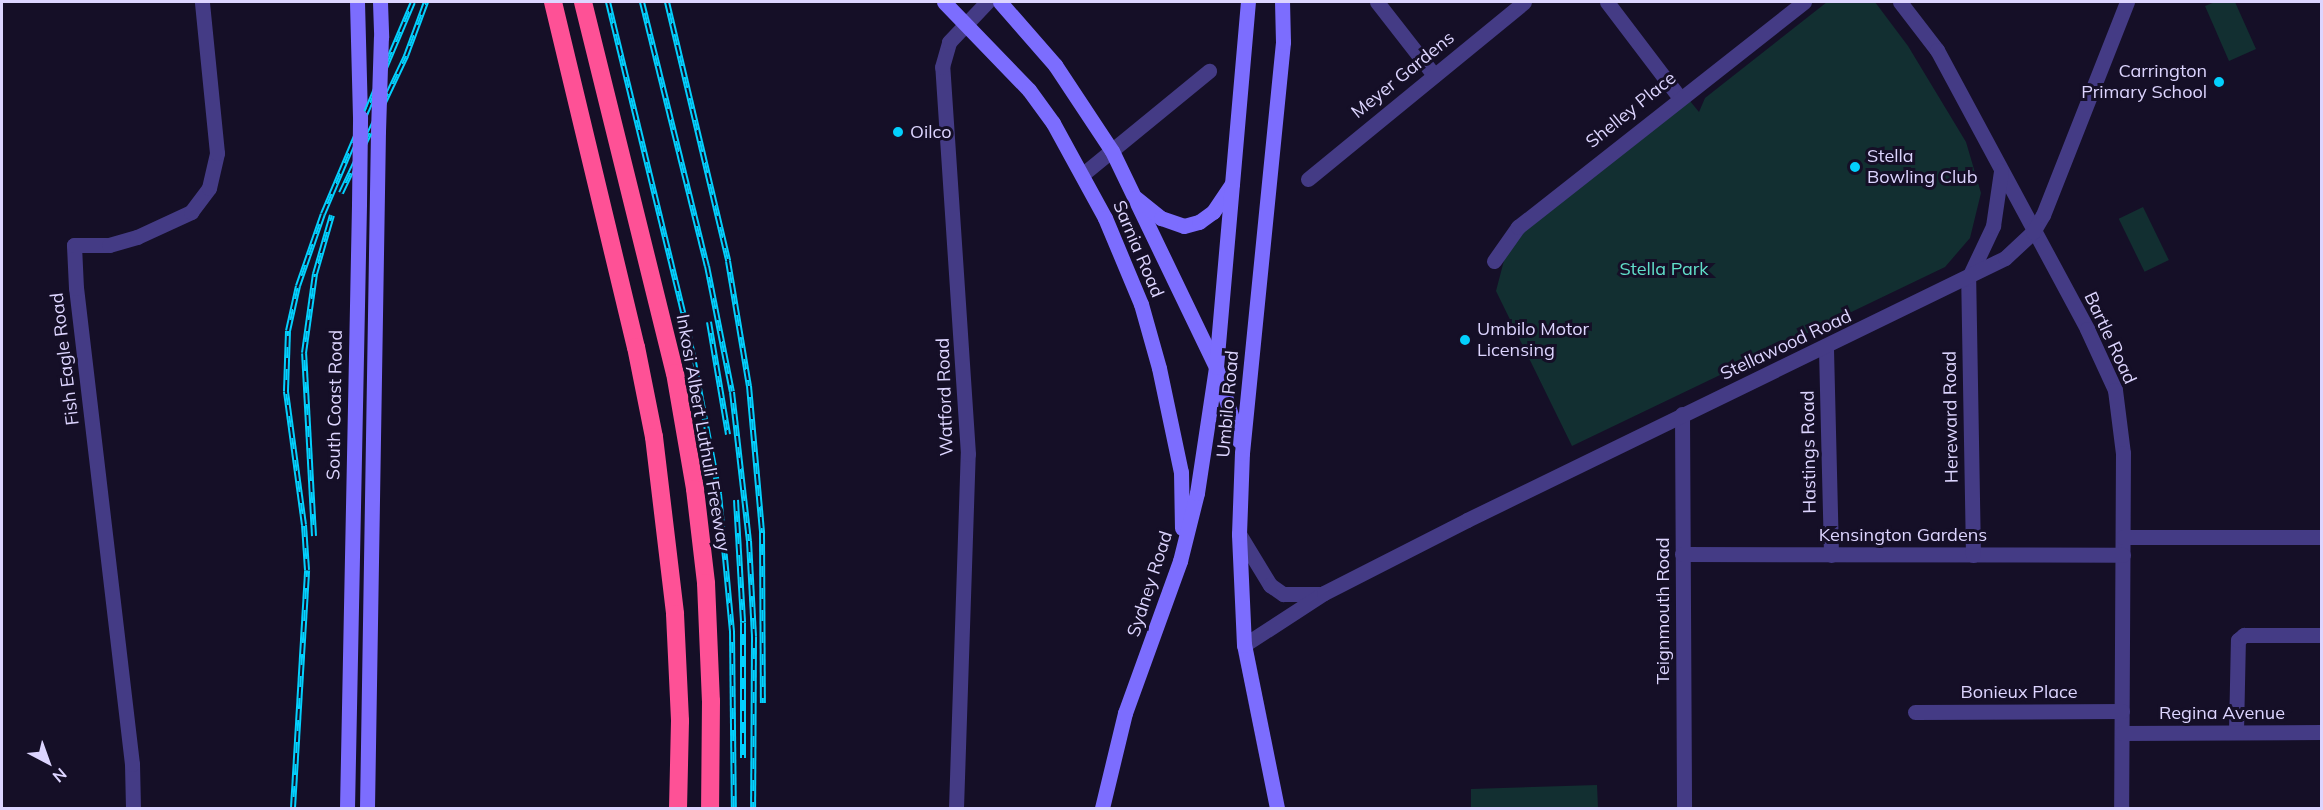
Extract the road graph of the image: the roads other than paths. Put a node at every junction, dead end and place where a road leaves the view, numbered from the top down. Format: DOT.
graph roads {
  1 [pos="202,2"];
  2 [pos="357,2"];
  3 [pos="380,2"];
  4 [pos="553,2"];
  5 [pos="583,2"];
  6 [pos="944,2"];
  7 [pos="987,2"];
  8 [pos="1000,2"];
  9 [pos="1248,2"];
  10 [pos="1282,2"];
  11 [pos="1377,2"];
  12 [pos="1524,2"];
  13 [pos="1607,2"];
  14 [pos="1804,2"];
  15 [pos="1900,2"];
  16 [pos="2127,2"];
  17 [pos="966,22"];
  18 [pos="1209,71"];
  19 [pos="1434,75"];
  20 [pos="1679,97"];
  21 [pos="1112,151"];
  22 [pos="2001,171"];
  23 [pos="1083,174"];
  24 [pos="1308,179"];
  25 [pos="1234,180"];
  26 [pos="1133,196"];
  27 [pos="2033,232"];
  28 [pos="1494,261"];
  29 [pos="1968,279"];
  30 [pos="1826,349"];
  31 [pos="1216,367"];
  32 [pos="1682,414"];
  33 [pos="1242,453"];
  34 [pos="1239,534"];
  35 [pos="2123,537"];
  36 [pos="2322,537"];
  37 [pos="1682,554"];
  38 [pos="1831,555"];
  39 [pos="1973,555"];
  40 [pos="2123,555"];
  41 [pos="1180,561"];
  42 [pos="1324,593"];
  43 [pos="2322,635"];
  44 [pos="1244,645"];
  45 [pos="2122,711"];
  46 [pos="1915,712"];
  47 [pos="2236,732"];
  48 [pos="2322,732"];
  49 [pos="2122,733"];
  50 [pos="133,808"];
  51 [pos="347,808"];
  52 [pos="367,808"];
  53 [pos="678,808"];
  54 [pos="710,808"];
  55 [pos="956,808"];
  56 [pos="1102,808"];
  57 [pos="1277,808"];
  58 [pos="1684,808"];
  59 [pos="2121,808"];
  1 -- 50 [label="street, Fish Eagle Road"];
  2 -- 51 [label="main road, South Coast Road, bridge"];
  3 -- 52 [label="main road, bridge"];
  4 -- 53 [label="highway"];
  5 -- 54 [label="highway, Inkosi Albert Luthuli Freeway"];
  6 -- 17 [label="main road, Sarnia Road"];
  7 -- 17 [label="street, Watford Road"];
  8 -- 21 [label="main road, Sarnia Road"];
  9 -- 25 [label="main road, Umbilo Road"];
  10 -- 33 [label="main road, Umbilo Road"];
  11 -- 19 [label="street"];
  12 -- 19 [label="street, Meyer Gardens"];
  13 -- 20 [label="street"];
  14 -- 20 [label="street, Shelley Place"];
  15 -- 22 [label="street, Bartle Road"];
  16 -- 27 [label="street, Stellawood Road"];
  17 -- 23 [label="main road, Sarnia Road"];
  17 -- 55 [label="street, Watford Road"];
  18 -- 21 [label="street"];
  19 -- 24 [label="street, Meyer Gardens"];
  20 -- 28 [label="street, Shelley Place"];
  21 -- 23 [label="street"];
  21 -- 26 [label="main road, Sarnia Road"];
  22 -- 27 [label="street, Bartle Road"];
  22 -- 29 [label="street"];
  23 -- 41 [label="main road, Sarnia Road"];
  25 -- 26 [label="main road"];
  25 -- 31 [label="main road, Umbilo Road"];
  26 -- 31 [label="main road, Sarnia Road"];
  27 -- 29 [label="street, Stellawood Road"];
  27 -- 35 [label="street, Bartle Road"];
  29 -- 30 [label="street, Stellawood Road"];
  29 -- 39 [label="street, Hereward Road"];
  30 -- 32 [label="street, Stellawood Road"];
  30 -- 38 [label="street, Hastings Road"];
  31 -- 33 [label="main road, Sarnia Road"];
  31 -- 41 [label="main road, Sydney Road"];
  32 -- 37 [label="street, Teignmouth Road"];
  32 -- 42 [label="street, Stellawood Road"];
  33 -- 34 [label="main road, Umbilo Road"];
  34 -- 42 [label="street, Stellawood Road"];
  34 -- 44 [label="main road, Umbilo Road"];
  35 -- 36 [label="street"];
  35 -- 40 [label="street, Bartle Road"];
  37 -- 38 [label="street, Kensington Gardens"];
  37 -- 58 [label="street, Teignmouth Road"];
  38 -- 39 [label="street, Kensington Gardens"];
  39 -- 40 [label="street, Kensington Gardens"];
  40 -- 45 [label="street, Bartle Road"];
  41 -- 56 [label="main road, Sydney Road"];
  42 -- 44 [label="street, Stellawood Road"];
  43 -- 47 [label="street"];
  44 -- 57 [label="main road, Umbilo Road"];
  45 -- 46 [label="street, Bonieux Place"];
  45 -- 49 [label="street, Bartle Road"];
  47 -- 48 [label="street, Regina Avenue"];
  47 -- 49 [label="street, Regina Avenue"];
  49 -- 59 [label="street, Bartle Road"];
}
